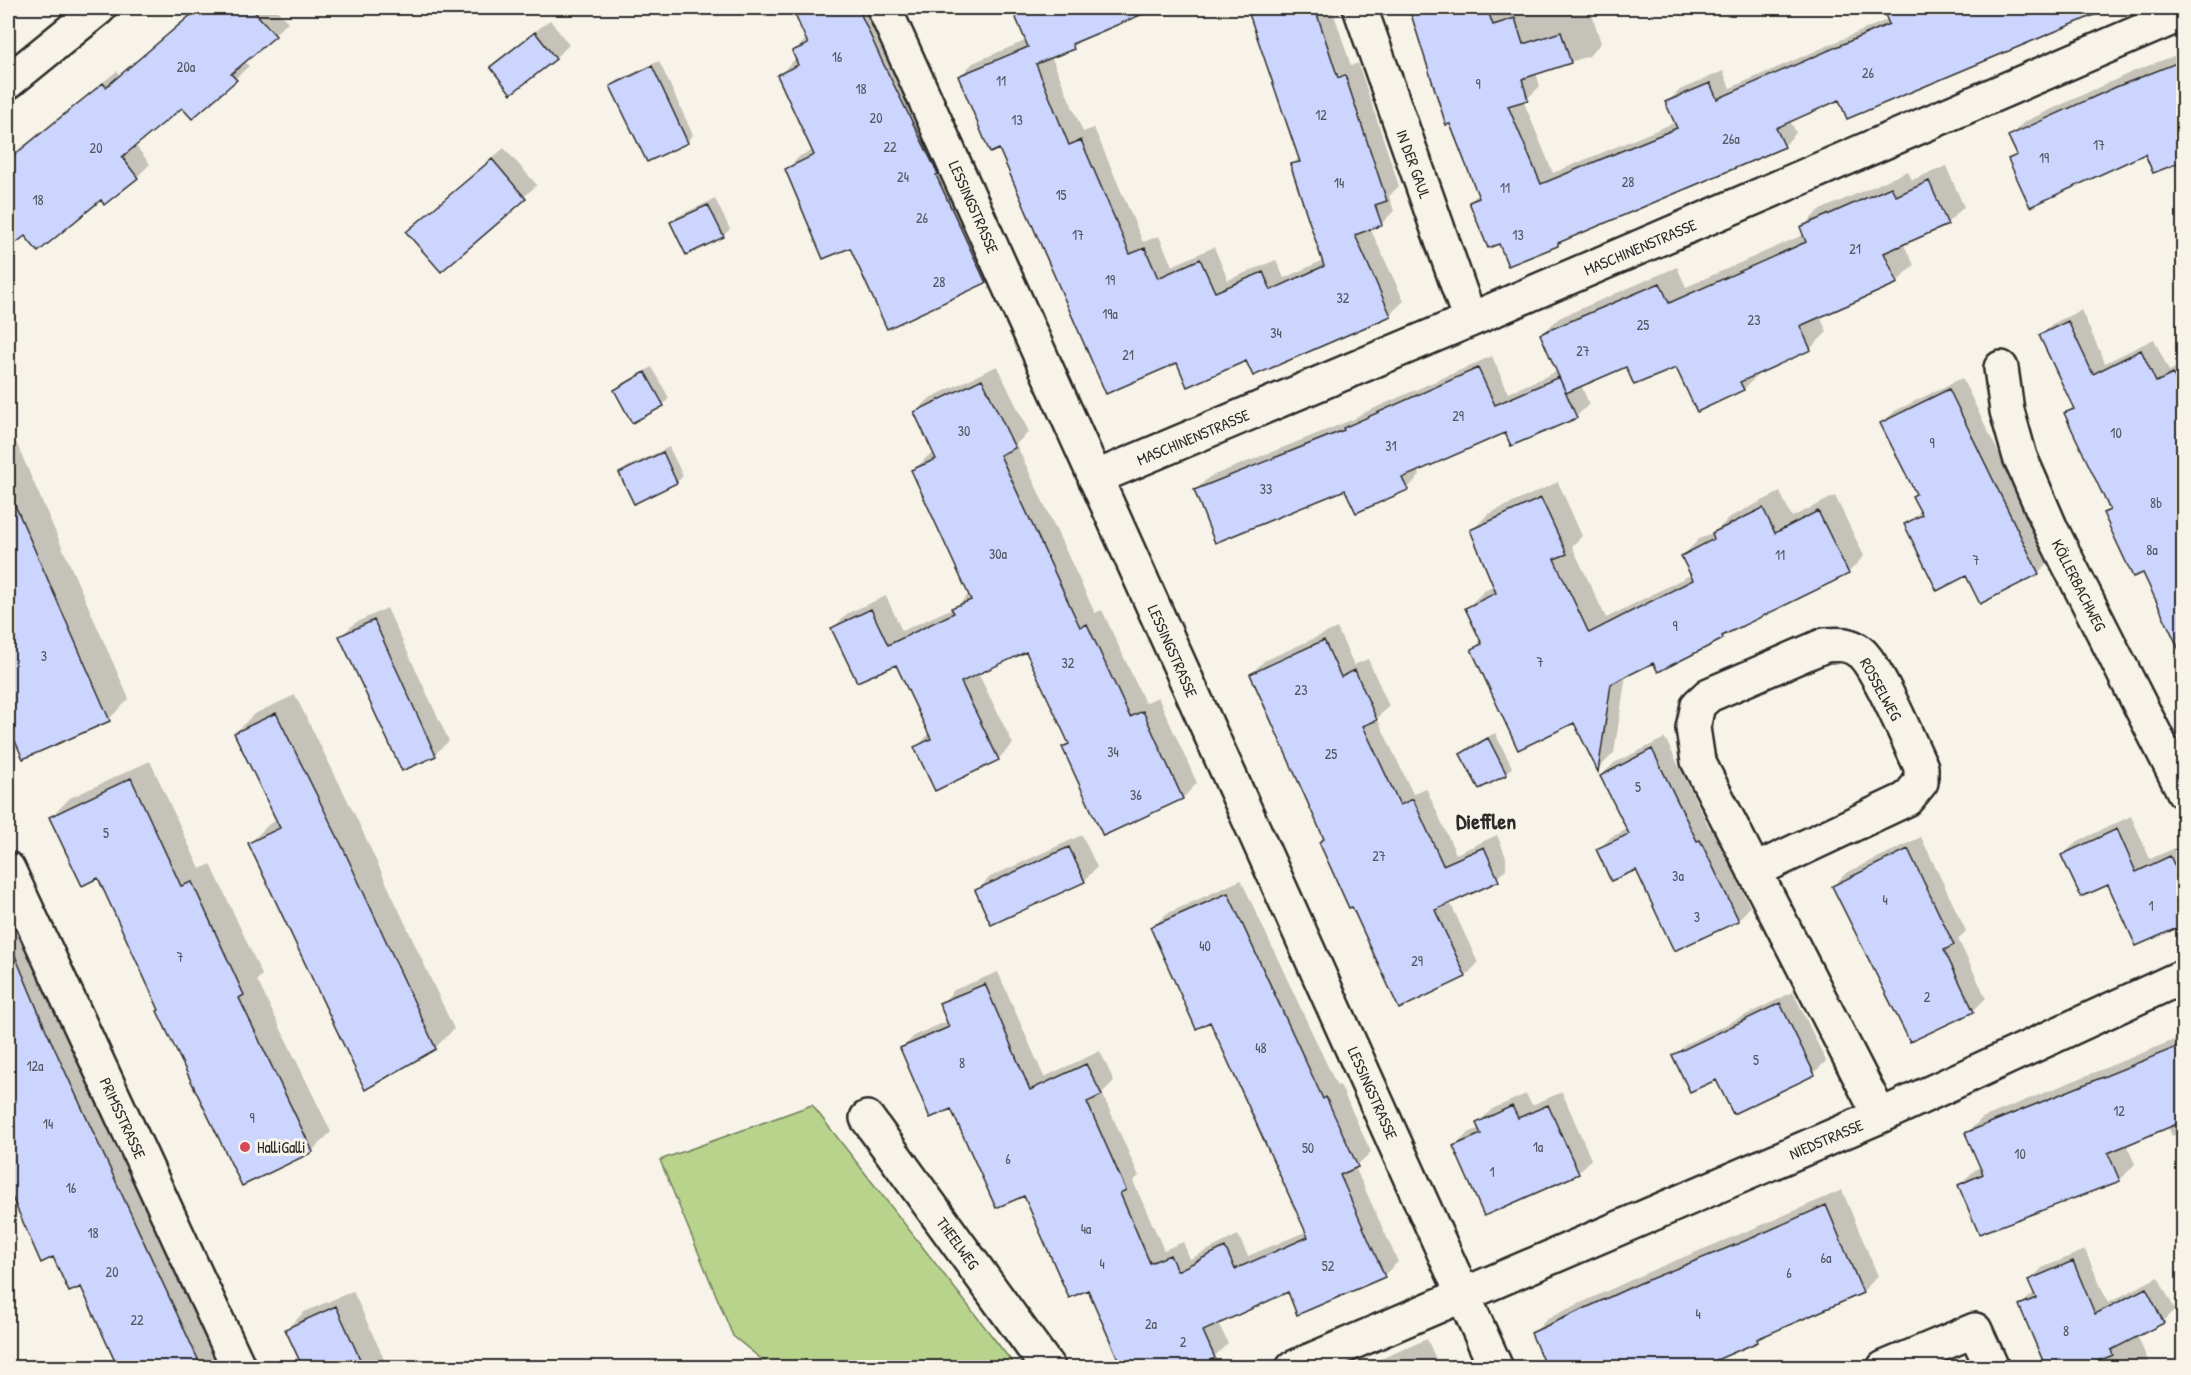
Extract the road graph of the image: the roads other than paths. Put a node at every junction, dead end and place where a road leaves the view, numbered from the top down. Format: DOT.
graph roads {
  1 [pos="99,8"];
  2 [pos="884,8"];
  3 [pos="1360,8"];
  4 [pos="2184,13"];
  5 [pos="8,82"];
  6 [pos="1470,320"];
  7 [pos="2001,368"];
  8 [pos="1095,478"];
  9 [pos="2184,792"];
  10 [pos="8,869"];
  11 [pos="1754,871"];
  12 [pos="2184,976"];
  13 [pos="1880,1116"];
  14 [pos="867,1118"];
  15 [pos="1464,1293"];
  16 [pos="239,1368"];
  17 [pos="1048,1368"];
  18 [pos="1293,1368"];
  19 [pos="1496,1368"];
  20 [pos="1884,1368"];
  21 [pos="1992,1368"];
  1 -- 5 [label="street"];
  2 -- 8 [label="street, LESSINGSTRASSE"];
  3 -- 6 [label="street, IN DER GAUL"];
  4 -- 6 [label="street, MASCHINENSTRASSE"];
  6 -- 8 [label="street, MASCHINENSTRASSE"];
  7 -- 9 [label="street, KÖLLERBACHWEG"];
  8 -- 15 [label="street, LESSINGSTRASSE"];
  10 -- 16 [label="street, PRIMSSTRASSE"];
  11 -- 11 [label="street, ROSSELWEG"];
  11 -- 13 [label="street, ROSSELWEG"];
  12 -- 13 [label="street, NIEDSTRASSE"];
  13 -- 15 [label="street, NIEDSTRASSE"];
  14 -- 17 [label="street, THEELWEG"];
  15 -- 18 [label="street, NIEDSTRASSE"];
  15 -- 19 [label="street, LESSINGSTRASSE"];
  20 -- 21 [label="street"];
}
